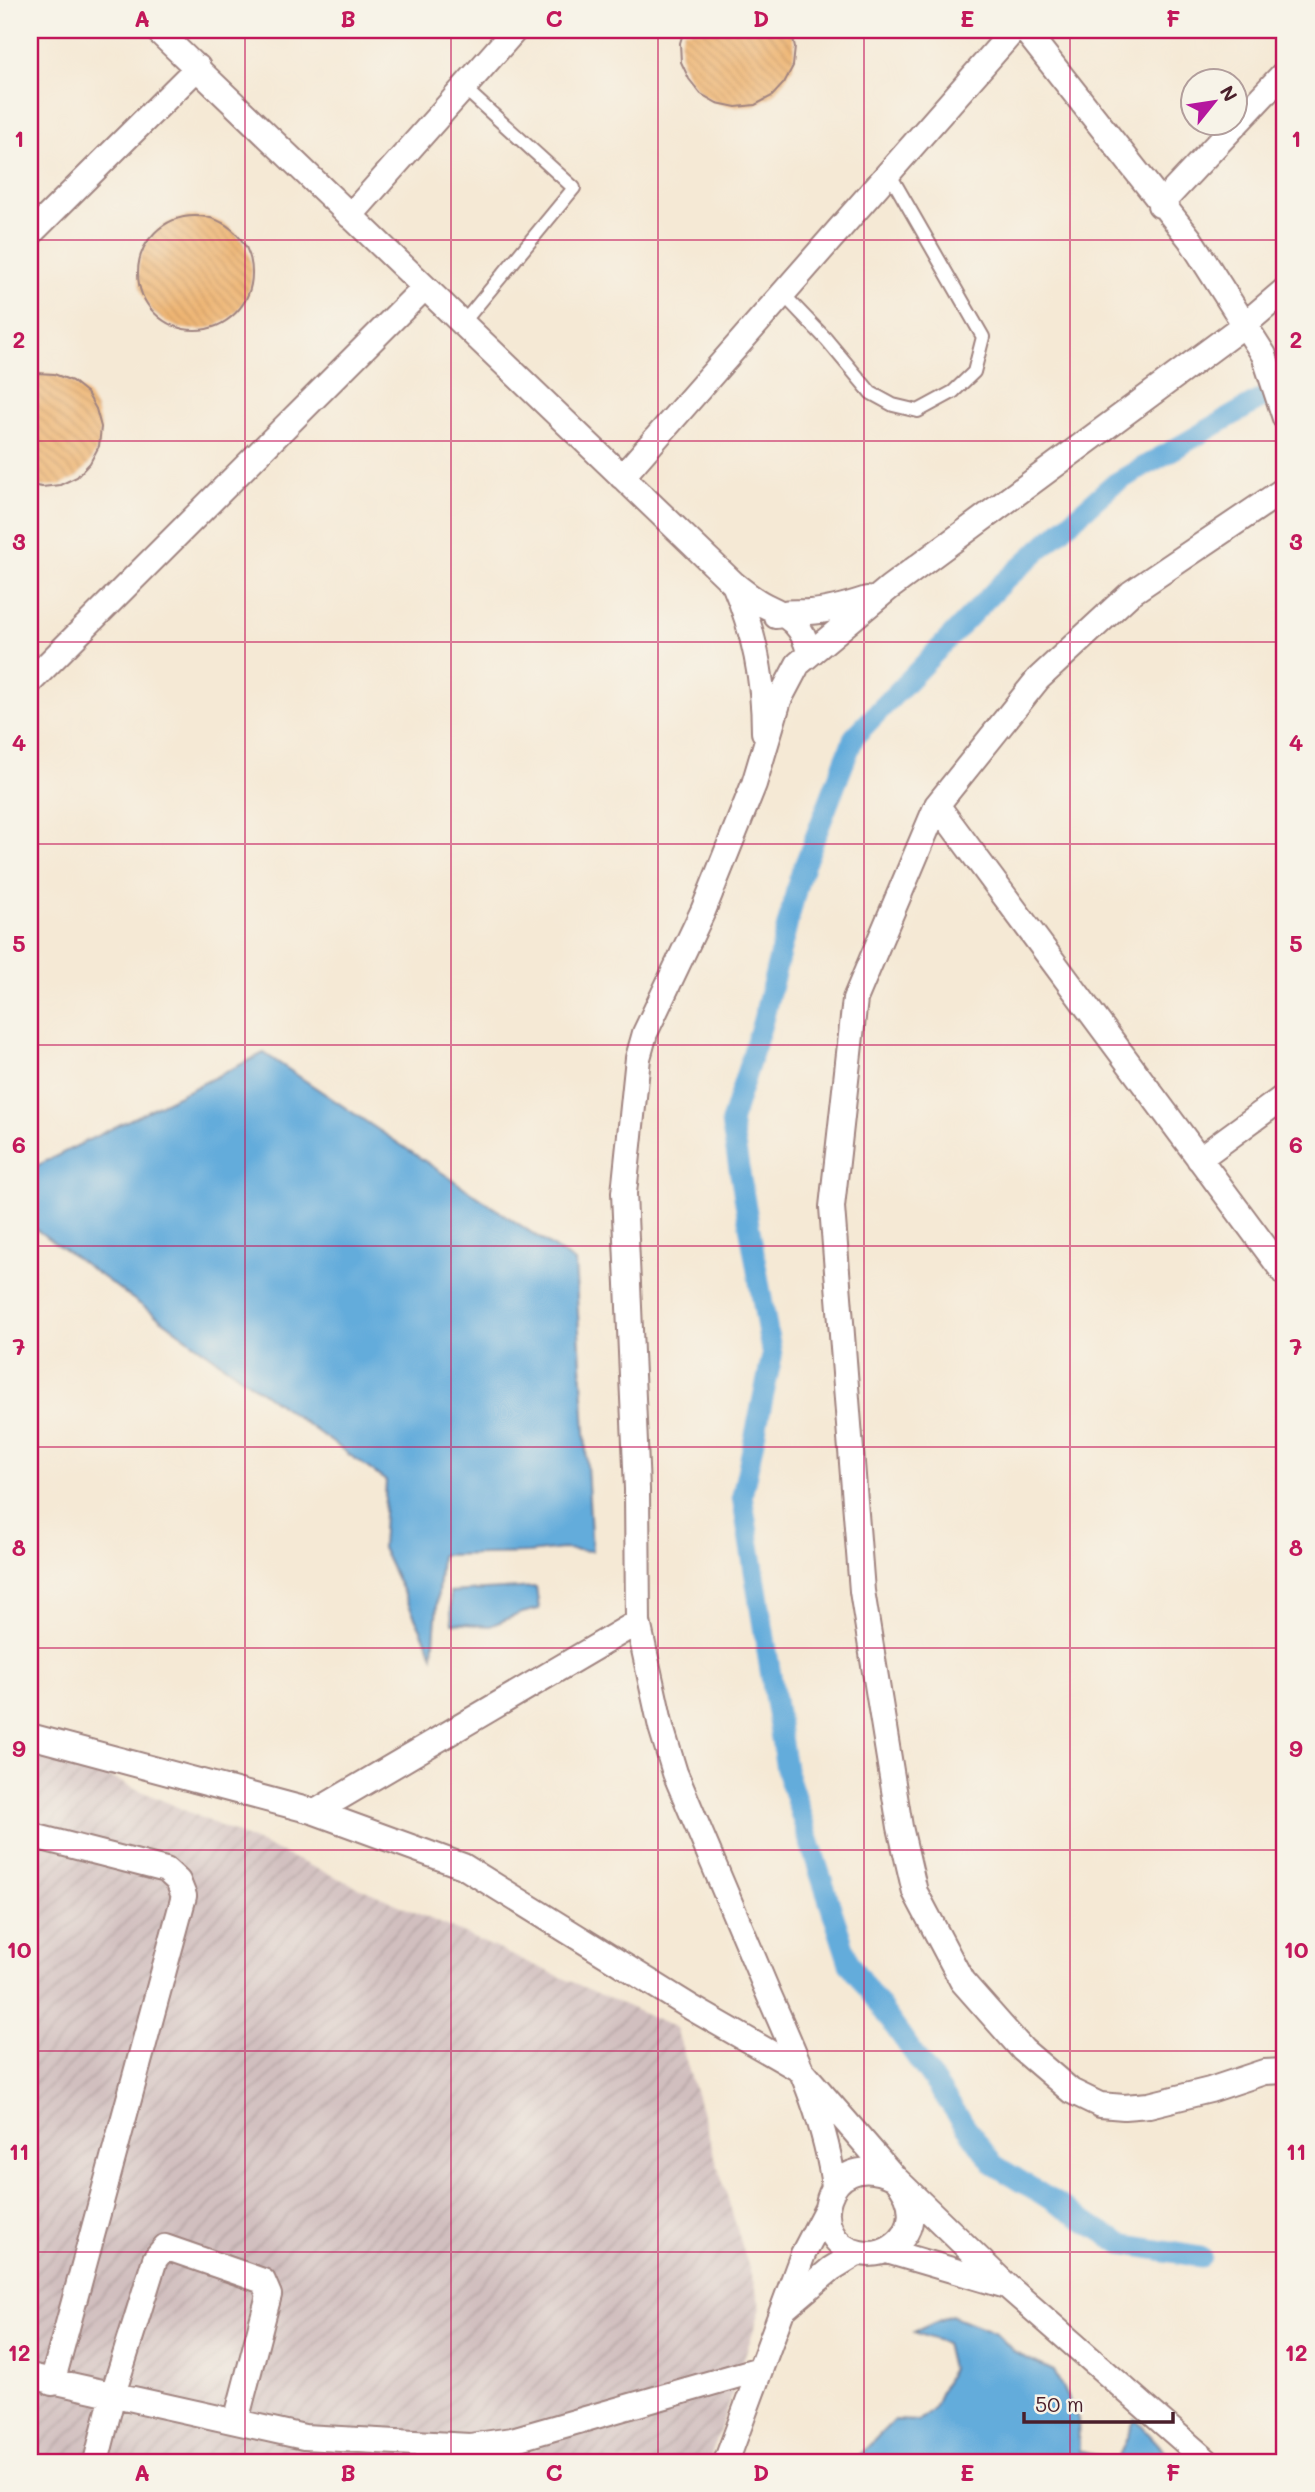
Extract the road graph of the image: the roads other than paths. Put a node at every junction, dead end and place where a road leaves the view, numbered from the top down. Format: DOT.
graph roads {
  1 [pos="157,30"];
  2 [pos="515,30"];
  3 [pos="1014,30"];
  4 [pos="1025,30"];
  5 [pos="198,67"];
  6 [pos="1285,72"];
  7 [pos="464,88"];
  8 [pos="889,173"];
  9 [pos="1160,205"];
  10 [pos="350,216"];
  11 [pos="30,234"];
  12 [pos="424,288"];
  13 [pos="1285,290"];
  14 [pos="782,294"];
  15 [pos="462,324"];
  16 [pos="1244,325"];
  17 [pos="1285,418"];
  18 [pos="622,477"];
  19 [pos="1285,489"];
  20 [pos="734,584"];
  21 [pos="889,588"];
  22 [pos="782,612"];
  23 [pos="754,647"];
  24 [pos="802,661"];
  25 [pos="30,682"];
  26 [pos="764,750"];
  27 [pos="937,805"];
  28 [pos="1285,1096"];
  29 [pos="1199,1159"];
  30 [pos="1285,1274"];
  31 [pos="638,1622"];
  32 [pos="30,1736"];
  33 [pos="315,1812"];
  34 [pos="31,1842"];
  35 [pos="802,2071"];
  36 [pos="1285,2071"];
  37 [pos="895,2178"];
  38 [pos="830,2198"];
  39 [pos="887,2251"];
  40 [pos="857,2253"];
  41 [pos="1007,2286"];
  42 [pos="781,2311"];
  43 [pos="760,2369"];
  44 [pos="41,2379"];
  45 [pos="113,2394"];
  46 [pos="236,2421"];
  47 [pos="96,2462"];
  48 [pos="726,2462"];
  49 [pos="1208,2462"];
  1 -- 5 [label="street"];
  2 -- 7 [label="street"];
  3 -- 8 [label="street"];
  4 -- 9 [label="street"];
  5 -- 10 [label="street"];
  5 -- 11 [label="street"];
  6 -- 9 [label="street"];
  7 -- 10 [label="street"];
  7 -- 15 [label="lane"];
  8 -- 14 [label="street"];
  8 -- 14 [label="lane"];
  9 -- 16 [label="street"];
  10 -- 12 [label="street"];
  12 -- 15 [label="street"];
  12 -- 25 [label="street"];
  13 -- 16 [label="street"];
  14 -- 18 [label="street"];
  15 -- 18 [label="street"];
  16 -- 17 [label="street"];
  16 -- 21 [label="street"];
  18 -- 20 [label="street"];
  19 -- 27 [label="street"];
  20 -- 22 [label="street"];
  20 -- 23 [label="street"];
  21 -- 22 [label="street"];
  21 -- 24 [label="street"];
  22 -- 23 [label="street"];
  22 -- 24 [label="street"];
  23 -- 24 [label="street"];
  23 -- 26 [label="street"];
  24 -- 26 [label="street"];
  26 -- 31 [label="street"];
  27 -- 29 [label="street"];
  27 -- 36 [label="street"];
  28 -- 29 [label="street"];
  29 -- 30 [label="street"];
  31 -- 33 [label="street"];
  31 -- 35 [label="street"];
  32 -- 33 [label="street"];
  33 -- 35 [label="street"];
  34 -- 44 [label="street"];
  35 -- 37 [label="street"];
  35 -- 38 [label="street"];
  37 -- 38 [label="street"];
  37 -- 39 [label="street"];
  37 -- 41 [label="street"];
  38 -- 40 [label="street"];
  38 -- 42 [label="street"];
  39 -- 40 [label="street"];
  39 -- 41 [label="street"];
  40 -- 42 [label="street"];
  41 -- 49 [label="street"];
  42 -- 43 [label="street"];
  43 -- 46 [label="street"];
  43 -- 48 [label="street"];
  44 -- 45 [label="street"];
  45 -- 46 [label="street"];
  45 -- 46 [label="street"];
  45 -- 47 [label="street"];
}
